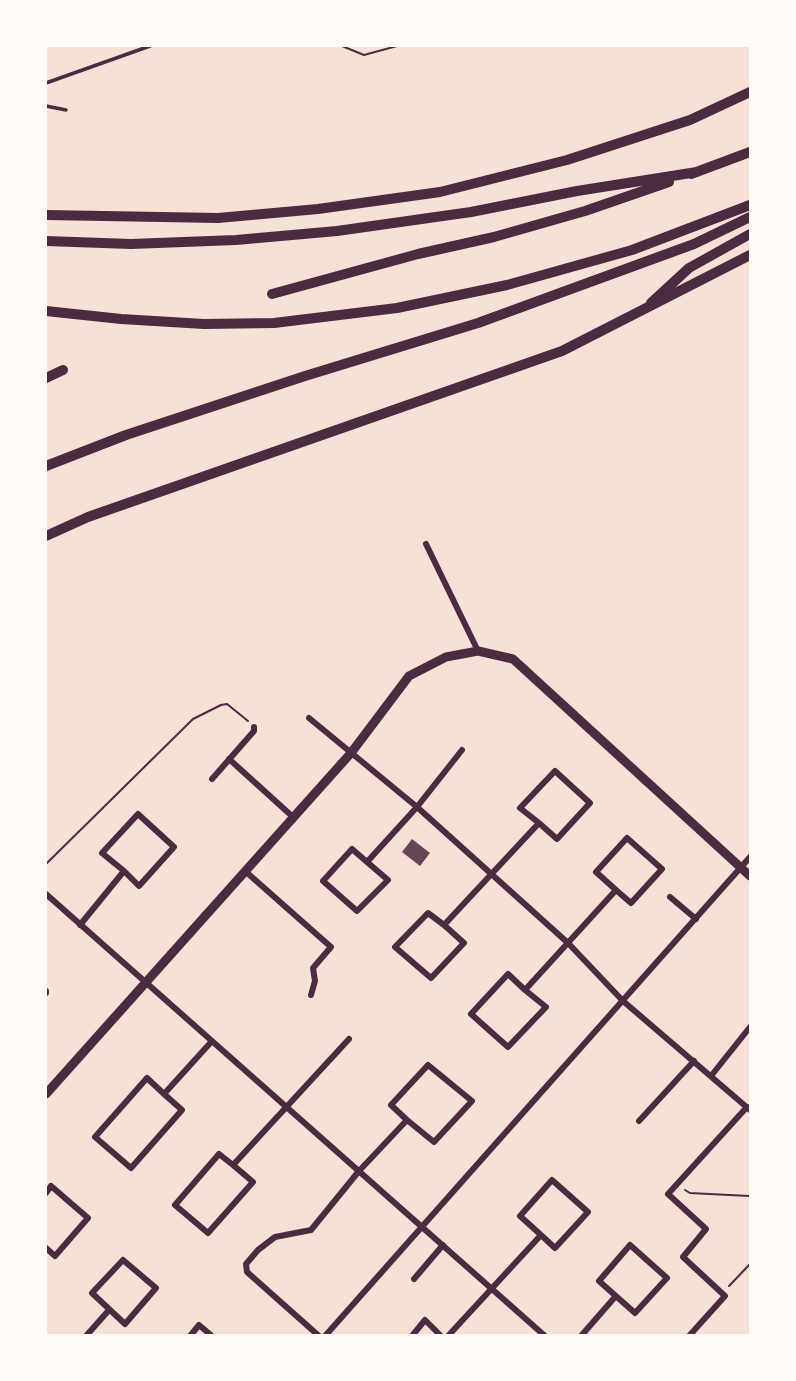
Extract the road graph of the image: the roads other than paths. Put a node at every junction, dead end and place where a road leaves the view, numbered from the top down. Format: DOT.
graph roads {
  1 [pos="150,46"];
  2 [pos="46,83"];
  3 [pos="751,92"];
  4 [pos="46,106"];
  5 [pos="65,110"];
  6 [pos="751,152"];
  7 [pos="697,172"];
  8 [pos="751,205"];
  9 [pos="46,215"];
  10 [pos="751,217"];
  11 [pos="751,233"];
  12 [pos="46,241"];
  13 [pos="751,255"];
  14 [pos="272,294"];
  15 [pos="46,312"];
  16 [pos="638,314"];
  17 [pos="63,370"];
  18 [pos="46,378"];
  19 [pos="46,466"];
  20 [pos="46,536"];
  21 [pos="426,544"];
  22 [pos="478,651"];
  23 [pos="309,718"];
  24 [pos="254,727"];
  25 [pos="462,750"];
  26 [pos="351,753"];
  27 [pos="229,759"];
  28 [pos="212,779"];
  29 [pos="417,807"];
  30 [pos="293,817"];
  31 [pos="539,823"];
  32 [pos="751,857"];
  33 [pos="367,862"];
  34 [pos="741,867"];
  35 [pos="124,871"];
  36 [pos="245,871"];
  37 [pos="491,875"];
  38 [pos="751,876"];
  39 [pos="616,890"];
  40 [pos="46,894"];
  41 [pos="670,897"];
  42 [pos="696,919"];
  43 [pos="80,925"];
  44 [pos="444,925"];
  45 [pos="568,943"];
  46 [pos="145,982"];
  47 [pos="525,990"];
  48 [pos="311,995"];
  49 [pos="623,1000"];
  50 [pos="751,1027"];
  51 [pos="349,1039"];
  52 [pos="212,1041"];
  53 [pos="694,1061"];
  54 [pos="711,1076"];
  55 [pos="46,1094"];
  56 [pos="163,1094"];
  57 [pos="287,1107"];
  58 [pos="749,1109"];
  59 [pos="407,1119"];
  60 [pos="639,1121"];
  61 [pos="233,1165"];
  62 [pos="359,1171"];
  63 [pos="46,1193"];
  64 [pos="422,1226"];
  65 [pos="541,1235"];
  66 [pos="443,1245"];
  67 [pos="46,1248"];
  68 [pos="414,1279"];
  69 [pos="492,1288"];
  70 [pos="615,1297"];
  71 [pos="109,1310"];
  72 [pos="86,1335"];
  73 [pos="190,1335"];
  74 [pos="212,1335"];
  75 [pos="319,1335"];
  76 [pos="325,1335"];
  77 [pos="412,1335"];
  78 [pos="441,1335"];
  79 [pos="448,1335"];
  80 [pos="545,1335"];
  81 [pos="581,1335"];
  82 [pos="689,1335"];
  1 -- 2 [label="lane"];
  3 -- 9 [label="main road"];
  4 -- 5 [label="lane"];
  6 -- 7 [label="main road"];
  7 -- 12 [label="main road"];
  7 -- 14 [label="main road"];
  8 -- 15 [label="main road"];
  10 -- 19 [label="main road"];
  11 -- 16 [label="main road"];
  13 -- 16 [label="main road"];
  16 -- 20 [label="main road"];
  17 -- 18 [label="main road"];
  21 -- 22 [label="street"];
  22 -- 26 [label="main road"];
  22 -- 34 [label="main road"];
  23 -- 26 [label="street"];
  24 -- 27 [label="street"];
  25 -- 29 [label="street"];
  26 -- 29 [label="street"];
  26 -- 30 [label="main road"];
  27 -- 28 [label="street"];
  27 -- 30 [label="street"];
  29 -- 33 [label="street"];
  29 -- 37 [label="street"];
  30 -- 36 [label="main road"];
  31 -- 31 [label="street"];
  31 -- 37 [label="street"];
  32 -- 34 [label="street"];
  33 -- 33 [label="street"];
  34 -- 38 [label="main road"];
  34 -- 42 [label="street"];
  35 -- 35 [label="street"];
  35 -- 43 [label="street"];
  36 -- 46 [label="main road"];
  36 -- 48 [label="street"];
  37 -- 44 [label="street"];
  37 -- 45 [label="street"];
  39 -- 39 [label="street"];
  39 -- 45 [label="street"];
  40 -- 43 [label="street"];
  41 -- 42 [label="street"];
  42 -- 49 [label="street"];
  43 -- 46 [label="street"];
  44 -- 44 [label="street"];
  45 -- 47 [label="street"];
  45 -- 49 [label="street"];
  46 -- 52 [label="street"];
  46 -- 55 [label="main road"];
  47 -- 47 [label="street"];
  49 -- 53 [label="street"];
  49 -- 64 [label="street"];
  50 -- 54 [label="street"];
  51 -- 57 [label="street"];
  52 -- 56 [label="street"];
  52 -- 57 [label="street"];
  53 -- 54 [label="street"];
  53 -- 60 [label="street"];
  54 -- 58 [label="street"];
  56 -- 56 [label="street"];
  57 -- 61 [label="street"];
  57 -- 62 [label="street"];
  58 -- 82 [label="street"];
  59 -- 59 [label="street"];
  59 -- 62 [label="street"];
  61 -- 61 [label="street"];
  62 -- 64 [label="street"];
  62 -- 75 [label="street"];
  63 -- 67 [label="street"];
  64 -- 66 [label="street"];
  64 -- 76 [label="street"];
  65 -- 65 [label="street"];
  65 -- 69 [label="street"];
  66 -- 68 [label="street"];
  66 -- 69 [label="street"];
  69 -- 79 [label="street"];
  69 -- 80 [label="street"];
  70 -- 70 [label="street"];
  70 -- 81 [label="street"];
  71 -- 71 [label="street"];
  71 -- 72 [label="street"];
  73 -- 74 [label="street"];
  77 -- 78 [label="street"];
}
